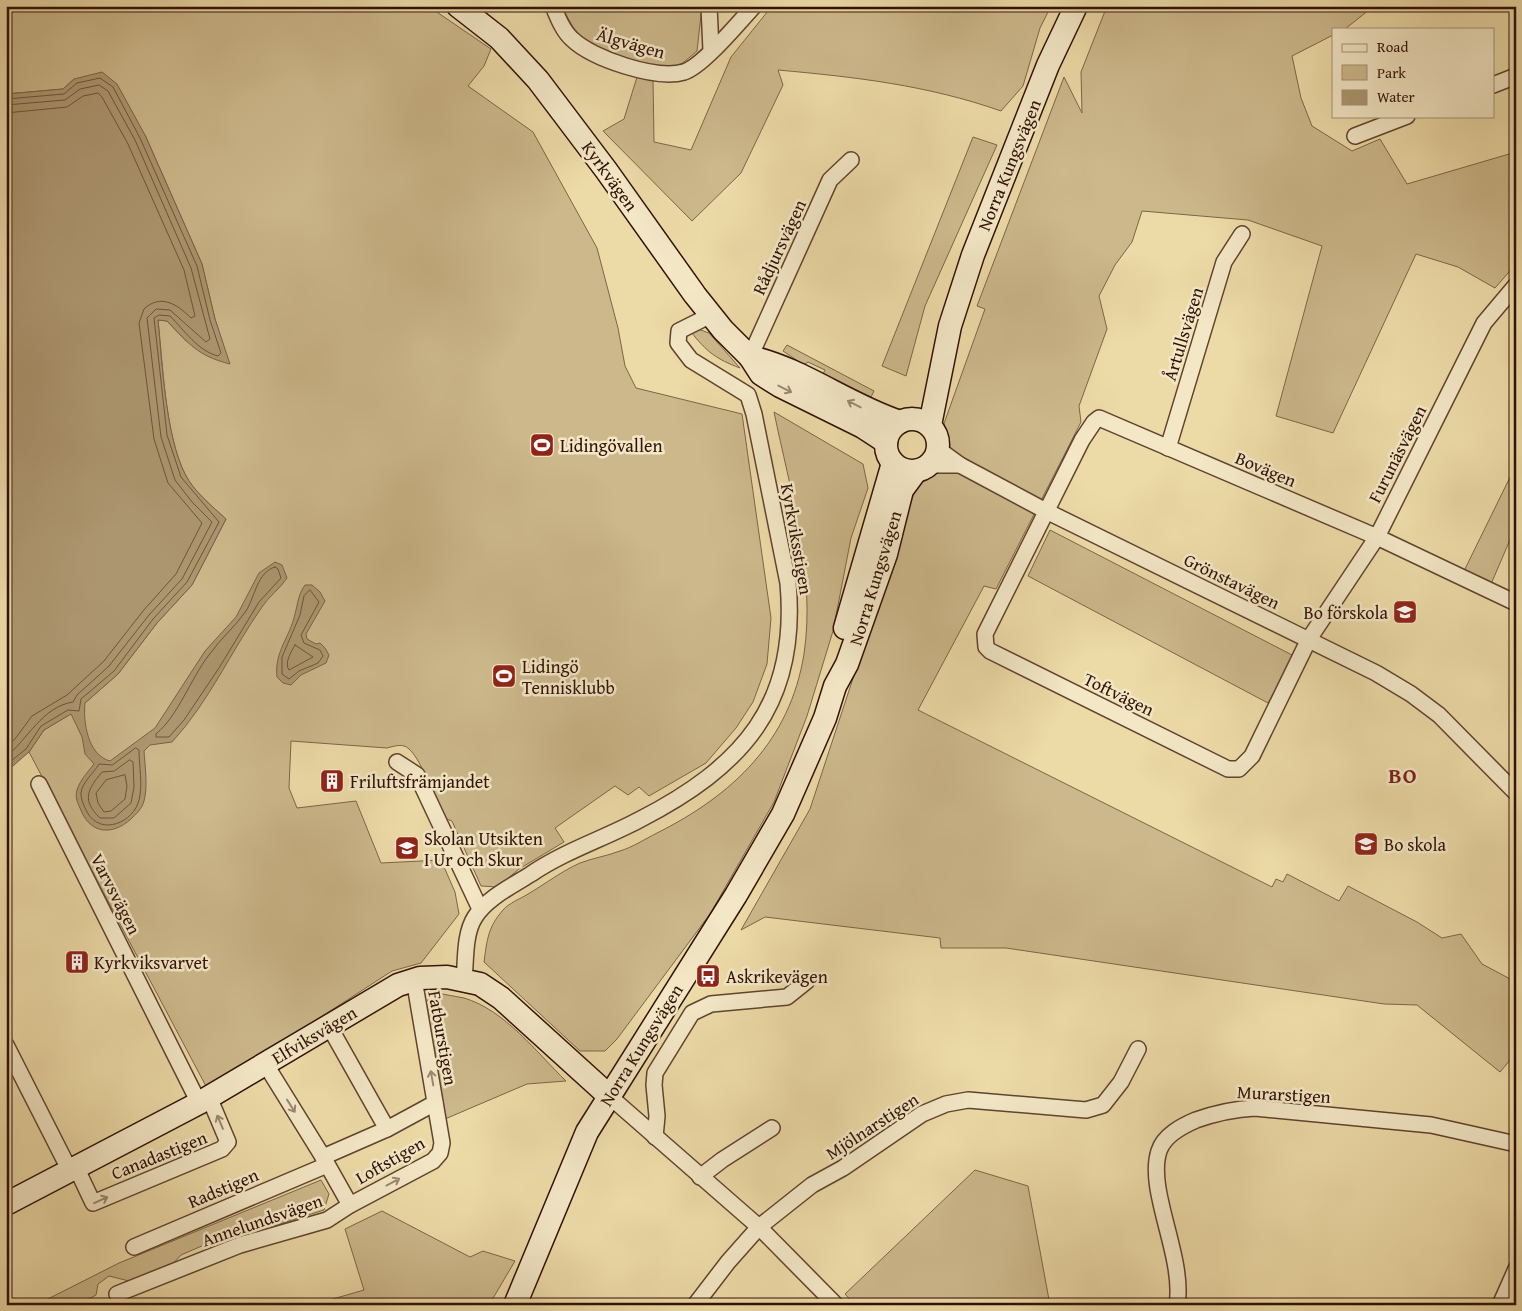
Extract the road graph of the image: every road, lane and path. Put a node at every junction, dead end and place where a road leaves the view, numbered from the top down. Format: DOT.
graph roads {
  1 [pos="459,6"];
  2 [pos="553,6"];
  3 [pos="709,6"];
  4 [pos="754,6"];
  5 [pos="1076,6"];
  6 [pos="712,50"];
  7 [pos="1516,76"];
  8 [pos="1494,85"];
  9 [pos="1402,118"];
  10 [pos="1355,136"];
  11 [pos="851,160"];
  12 [pos="1242,234"];
  13 [pos="1516,285"];
  14 [pos="711,315"];
  15 [pos="950,326"];
  16 [pos="750,357"];
  17 [pos="902,421"];
  18 [pos="930,425"];
  19 [pos="1168,448"];
  20 [pos="889,453"];
  21 [pos="928,462"];
  22 [pos="1046,511"];
  23 [pos="1377,537"];
  24 [pos="1516,603"];
  25 [pos="1310,640"];
  26 [pos="835,686"];
  27 [pos="397,762"];
  28 [pos="39,784"];
  29 [pos="1516,793"];
  30 [pos="480,909"];
  31 [pos="414,979"];
  32 [pos="464,980"];
  33 [pos="807,981"];
  34 [pos="329,1026"];
  35 [pos="6,1045"];
  36 [pos="1138,1049"];
  37 [pos="266,1065"];
  38 [pos="608,1095"];
  39 [pos="204,1100"];
  40 [pos="435,1103"];
  41 [pos="772,1128"];
  42 [pos="387,1129"];
  43 [pos="655,1138"];
  44 [pos="442,1143"];
  45 [pos="1516,1144"];
  46 [pos="325,1161"];
  47 [pos="73,1169"];
  48 [pos="700,1177"];
  49 [pos="6,1204"];
  50 [pos="350,1205"];
  51 [pos="759,1227"];
  52 [pos="134,1247"];
  53 [pos="1516,1269"];
  54 [pos="116,1294"];
  55 [pos="515,1305"];
  56 [pos="695,1305"];
  57 [pos="836,1305"];
  58 [pos="1178,1305"];
  59 [pos="1500,1305"];
  1 -- 14 [label="main road, Kyrkvägen"];
  2 -- 6 [label="street, Älgvägen"];
  3 -- 6 [label="street"];
  4 -- 6 [label="street, Älgvägen"];
  5 -- 15 [label="main road, Norra Kungsvägen"];
  7 -- 8 [label="street"];
  9 -- 10 [label="street"];
  11 -- 16 [label="street, Rådjursvägen"];
  12 -- 19 [label="street, Årtullsvägen"];
  13 -- 23 [label="street, Furunäsvägen"];
  14 -- 16 [label="main road, Kyrkvägen"];
  14 -- 30 [label="street, Kyrkviksstigen"];
  15 -- 17 [label="main road, Norra Kungsvägen"];
  15 -- 18 [label="main road, Norra Kungsvägen"];
  17 -- 16 [label="main road, one-way"];
  16 -- 20 [label="main road, Kyrkvägen, one-way"];
  17 -- 18 [label="main road"];
  17 -- 20 [label="main road"];
  18 -- 21 [label="main road"];
  19 -- 22 [label="street, Bovägen"];
  19 -- 23 [label="street, Bovägen"];
  20 -- 21 [label="main road"];
  20 -- 26 [label="main road, Norra Kungsvägen"];
  21 -- 22 [label="street, Grönstavägen"];
  21 -- 26 [label="main road, Norra Kungsvägen"];
  22 -- 25 [label="street, Grönstavägen"];
  22 -- 25 [label="street, Toftvägen"];
  23 -- 24 [label="street, Bovägen"];
  23 -- 25 [label="street, Furunäsvägen"];
  25 -- 29 [label="street, Grönstavägen"];
  26 -- 38 [label="main road, Norra Kungsvägen"];
  27 -- 30 [label="street"];
  28 -- 39 [label="street, Varvsvägen"];
  30 -- 32 [label="street"];
  31 -- 32 [label="main road, Elfviksvägen"];
  31 -- 34 [label="main road, Elfviksvägen"];
  40 -- 31 [label="street, Fatburstigen, one-way"];
  32 -- 38 [label="main road, Elfviksvägen"];
  33 -- 43 [label="street"];
  34 -- 37 [label="main road, Elfviksvägen"];
  34 -- 42 [label="street"];
  35 -- 47 [label="street"];
  36 -- 51 [label="street, Mjölnarstigen"];
  37 -- 39 [label="main road, Elfviksvägen"];
  37 -- 46 [label="street, Annelundsvägen, one-way"];
  38 -- 43 [label="street"];
  38 -- 55 [label="main road, Norra Kungsvägen"];
  39 -- 47 [label="main road, Elfviksvägen"];
  47 -- 39 [label="street, Canadastigen, one-way"];
  40 -- 42 [label="street, Fatburstigen"];
  40 -- 44 [label="street, Fatburstigen"];
  41 -- 48 [label="street"];
  42 -- 46 [label="street, Fatburstigen"];
  43 -- 48 [label="street"];
  50 -- 44 [label="street, Loftstigen, one-way"];
  45 -- 58 [label="street, Murarstigen"];
  46 -- 50 [label="street, Annelundsvägen"];
  46 -- 52 [label="street, Radstigen"];
  47 -- 49 [label="main road, Elfviksvägen"];
  48 -- 51 [label="street"];
  50 -- 54 [label="street, Annelundsvägen"];
  51 -- 56 [label="street, Mjölnarstigen"];
  51 -- 57 [label="street"];
  53 -- 59 [label="street"];
}
